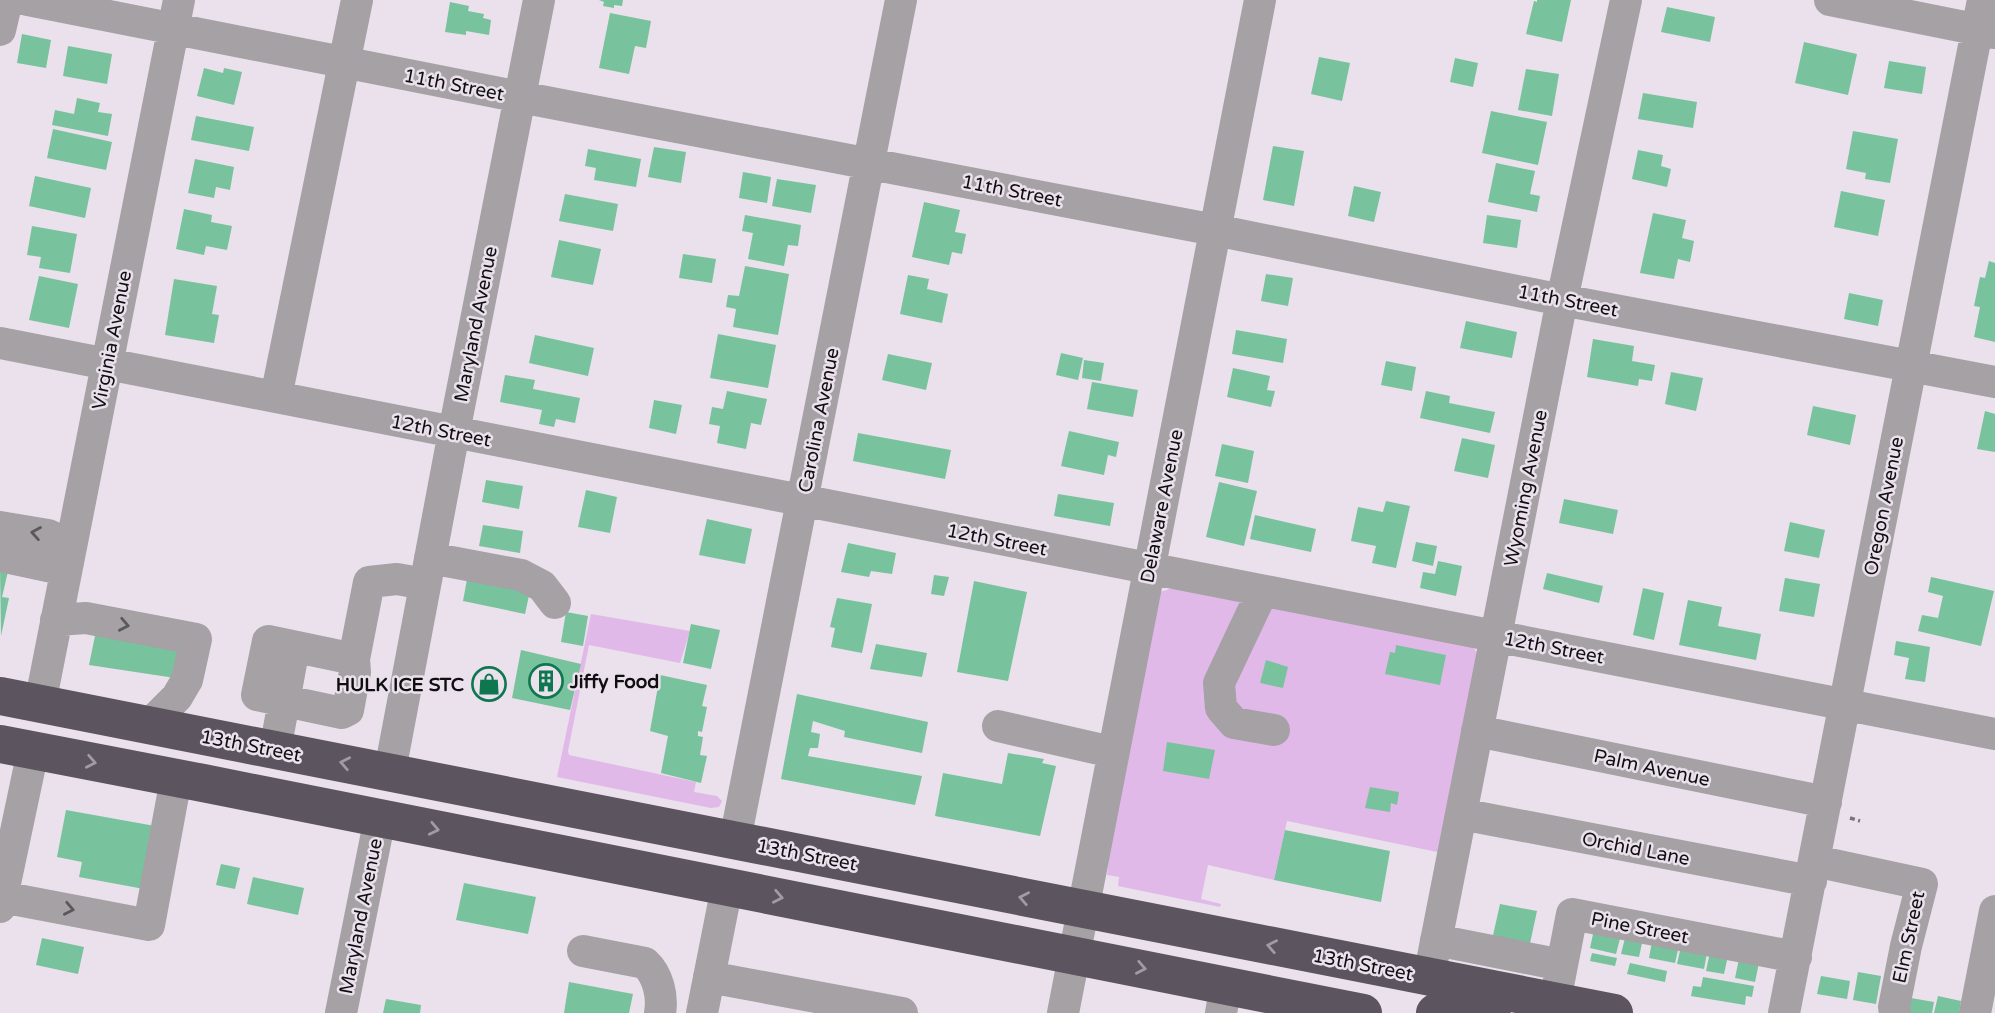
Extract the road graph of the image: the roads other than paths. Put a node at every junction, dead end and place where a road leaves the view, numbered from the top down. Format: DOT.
graph roads {
  1 [pos="7,0"];
  2 [pos="28,0"];
  3 [pos="357,0"];
  4 [pos="539,0"];
  5 [pos="901,0"];
  6 [pos="1260,0"];
  7 [pos="1626,0"];
  8 [pos="1830,0"];
  9 [pos="176,14"];
  10 [pos="1985,21"];
  11 [pos="0,30"];
  12 [pos="345,63"];
  13 [pos="520,97"];
  14 [pos="870,162"];
  15 [pos="1215,230"];
  16 [pos="1562,300"];
  17 [pos="0,343"];
  18 [pos="107,363"];
  19 [pos="1911,365"];
  20 [pos="1995,382"];
  21 [pos="276,397"];
  22 [pos="454,432"];
  23 [pos="802,500"];
  24 [pos="0,527"];
  25 [pos="0,556"];
  26 [pos="69,558"];
  27 [pos="1149,569"];
  28 [pos="427,571"];
  29 [pos="1262,592"];
  30 [pos="555,603"];
  31 [pos="56,620"];
  32 [pos="1496,635"];
  33 [pos="304,649"];
  34 [pos="353,676"];
  35 [pos="42,692"];
  36 [pos="404,694"];
  37 [pos="0,696"];
  38 [pos="294,704"];
  39 [pos="1844,705"];
  40 [pos="0,719"];
  41 [pos="149,725"];
  42 [pos="998,726"];
  43 [pos="1274,730"];
  44 [pos="1477,731"];
  45 [pos="1995,734"];
  46 [pos="235,742"];
  47 [pos="16,748"];
  48 [pos="285,752"];
  49 [pos="1112,752"];
  50 [pos="390,771"];
  51 [pos="190,781"];
  52 [pos="1826,803"];
  53 [pos="573,810"];
  54 [pos="1461,814"];
  55 [pos="380,818"];
  56 [pos="736,840"];
  57 [pos="518,846"];
  58 [pos="1813,872"];
  59 [pos="899,873"];
  60 [pos="727,887"];
  61 [pos="1,902"];
  62 [pos="1083,909"];
  63 [pos="1995,911"];
  64 [pos="1436,940"];
  65 [pos="583,951"];
  66 [pos="1074,954"];
  67 [pos="1796,957"];
  68 [pos="709,978"];
  69 [pos="1550,993"];
  70 [pos="1432,995"];
  71 [pos="1223,999"];
  72 [pos="1263,1003"];
  73 [pos="1068,1012"];
  74 [pos="341,1013"];
  75 [pos="660,1013"];
  76 [pos="702,1013"];
  77 [pos="902,1013"];
  78 [pos="1363,1013"];
  79 [pos="1511,1013"];
  80 [pos="1614,1013"];
  81 [pos="1784,1013"];
  82 [pos="1895,1013"];
  83 [pos="1975,1013"];
  1 -- 11 [label="street"];
  2 -- 9 [label="street, 11th Street"];
  3 -- 12 [label="street"];
  4 -- 13 [label="street, Maryland Avenue"];
  5 -- 14 [label="street, Carolina Avenue"];
  6 -- 15 [label="street, Delaware Avenue"];
  7 -- 16 [label="street, Wyoming Avenue"];
  8 -- 10 [label="street"];
  9 -- 12 [label="street, 11th Street"];
  9 -- 18 [label="street, Virginia Avenue"];
  10 -- 19 [label="street, Oregon Avenue"];
  12 -- 13 [label="street, 11th Street"];
  12 -- 21 [label="street"];
  13 -- 14 [label="street, 11th Street"];
  13 -- 22 [label="street, Maryland Avenue"];
  14 -- 15 [label="street, 11th Street"];
  14 -- 23 [label="street, Carolina Avenue"];
  15 -- 16 [label="street, 11th Street"];
  15 -- 27 [label="street, Delaware Avenue"];
  16 -- 19 [label="street, 11th Street"];
  16 -- 32 [label="street, Wyoming Avenue"];
  17 -- 18 [label="street, 12th Street"];
  18 -- 21 [label="street, 12th Street"];
  18 -- 26 [label="street, Virginia Avenue"];
  19 -- 20 [label="street, 11th Street"];
  19 -- 39 [label="street, Oregon Avenue"];
  21 -- 22 [label="street, 12th Street"];
  22 -- 23 [label="street, 12th Street"];
  22 -- 28 [label="street, Maryland Avenue"];
  23 -- 27 [label="street, 12th Street"];
  23 -- 56 [label="street, Carolina Avenue"];
  26 -- 24 [label="street, one-way"];
  25 -- 26 [label="street"];
  26 -- 31 [label="street, Virginia Avenue"];
  27 -- 29 [label="street, 12th Street"];
  27 -- 49 [label="street, Delaware Avenue"];
  28 -- 30 [label="street"];
  28 -- 34 [label="street"];
  28 -- 36 [label="street, Maryland Avenue"];
  29 -- 32 [label="street, 12th Street"];
  29 -- 43 [label="street"];
  31 -- 35 [label="street, Virginia Avenue"];
  31 -- 41 [label="street, one-way"];
  32 -- 39 [label="street, 12th Street"];
  32 -- 44 [label="street, Wyoming Avenue"];
  33 -- 34 [label="street"];
  33 -- 38 [label="street"];
  33 -- 38 [label="street"];
  34 -- 36 [label="street"];
  34 -- 38 [label="street"];
  35 -- 37 [label="highway, 13th Street"];
  35 -- 40 [label="highway"];
  35 -- 41 [label="highway, 13th Street"];
  36 -- 50 [label="street, Maryland Avenue"];
  38 -- 48 [label="street"];
  39 -- 45 [label="street, 12th Street"];
  39 -- 52 [label="street, Oregon Avenue"];
  41 -- 46 [label="highway, 13th Street"];
  42 -- 49 [label="street"];
  44 -- 52 [label="street, Palm Avenue"];
  44 -- 54 [label="street, Wyoming Avenue"];
  46 -- 47 [label="highway"];
  46 -- 48 [label="highway, 13th Street"];
  47 -- 51 [label="highway, one-way"];
  47 -- 61 [label="street"];
  50 -- 48 [label="highway, 13th Street, one-way"];
  49 -- 62 [label="street, Delaware Avenue"];
  50 -- 51 [label="highway"];
  50 -- 53 [label="highway, 13th Street"];
  51 -- 55 [label="highway"];
  61 -- 51 [label="street, one-way"];
  52 -- 58 [label="street, Oregon Avenue"];
  53 -- 55 [label="highway"];
  53 -- 56 [label="highway, 13th Street"];
  54 -- 58 [label="street, Orchid Lane"];
  54 -- 64 [label="street, Wyoming Avenue"];
  55 -- 57 [label="highway, one-way"];
  55 -- 74 [label="street, Maryland Avenue"];
  56 -- 57 [label="highway"];
  56 -- 59 [label="highway, 13th Street"];
  57 -- 60 [label="highway"];
  58 -- 67 [label="street, Oregon Avenue"];
  58 -- 82 [label="street, Elm Street"];
  59 -- 60 [label="highway"];
  62 -- 59 [label="highway, 13th Street, one-way"];
  60 -- 66 [label="highway, one-way"];
  60 -- 68 [label="street"];
  62 -- 66 [label="street, Delaware Avenue"];
  70 -- 62 [label="highway, 13th Street, one-way"];
  63 -- 83 [label="street"];
  64 -- 69 [label="street"];
  64 -- 70 [label="street, Wyoming Avenue"];
  65 -- 75 [label="street"];
  66 -- 71 [label="highway, one-way"];
  66 -- 73 [label="street, Delaware Avenue"];
  67 -- 69 [label="street, Pine Street"];
  67 -- 81 [label="street, Oregon Avenue"];
  68 -- 76 [label="street"];
  68 -- 77 [label="street"];
  69 -- 70 [label="highway, 13th Street"];
  69 -- 80 [label="highway, 13th Street"];
  70 -- 71 [label="highway"];
  70 -- 79 [label="highway"];
  71 -- 72 [label="highway"];
  72 -- 78 [label="highway"];
}
